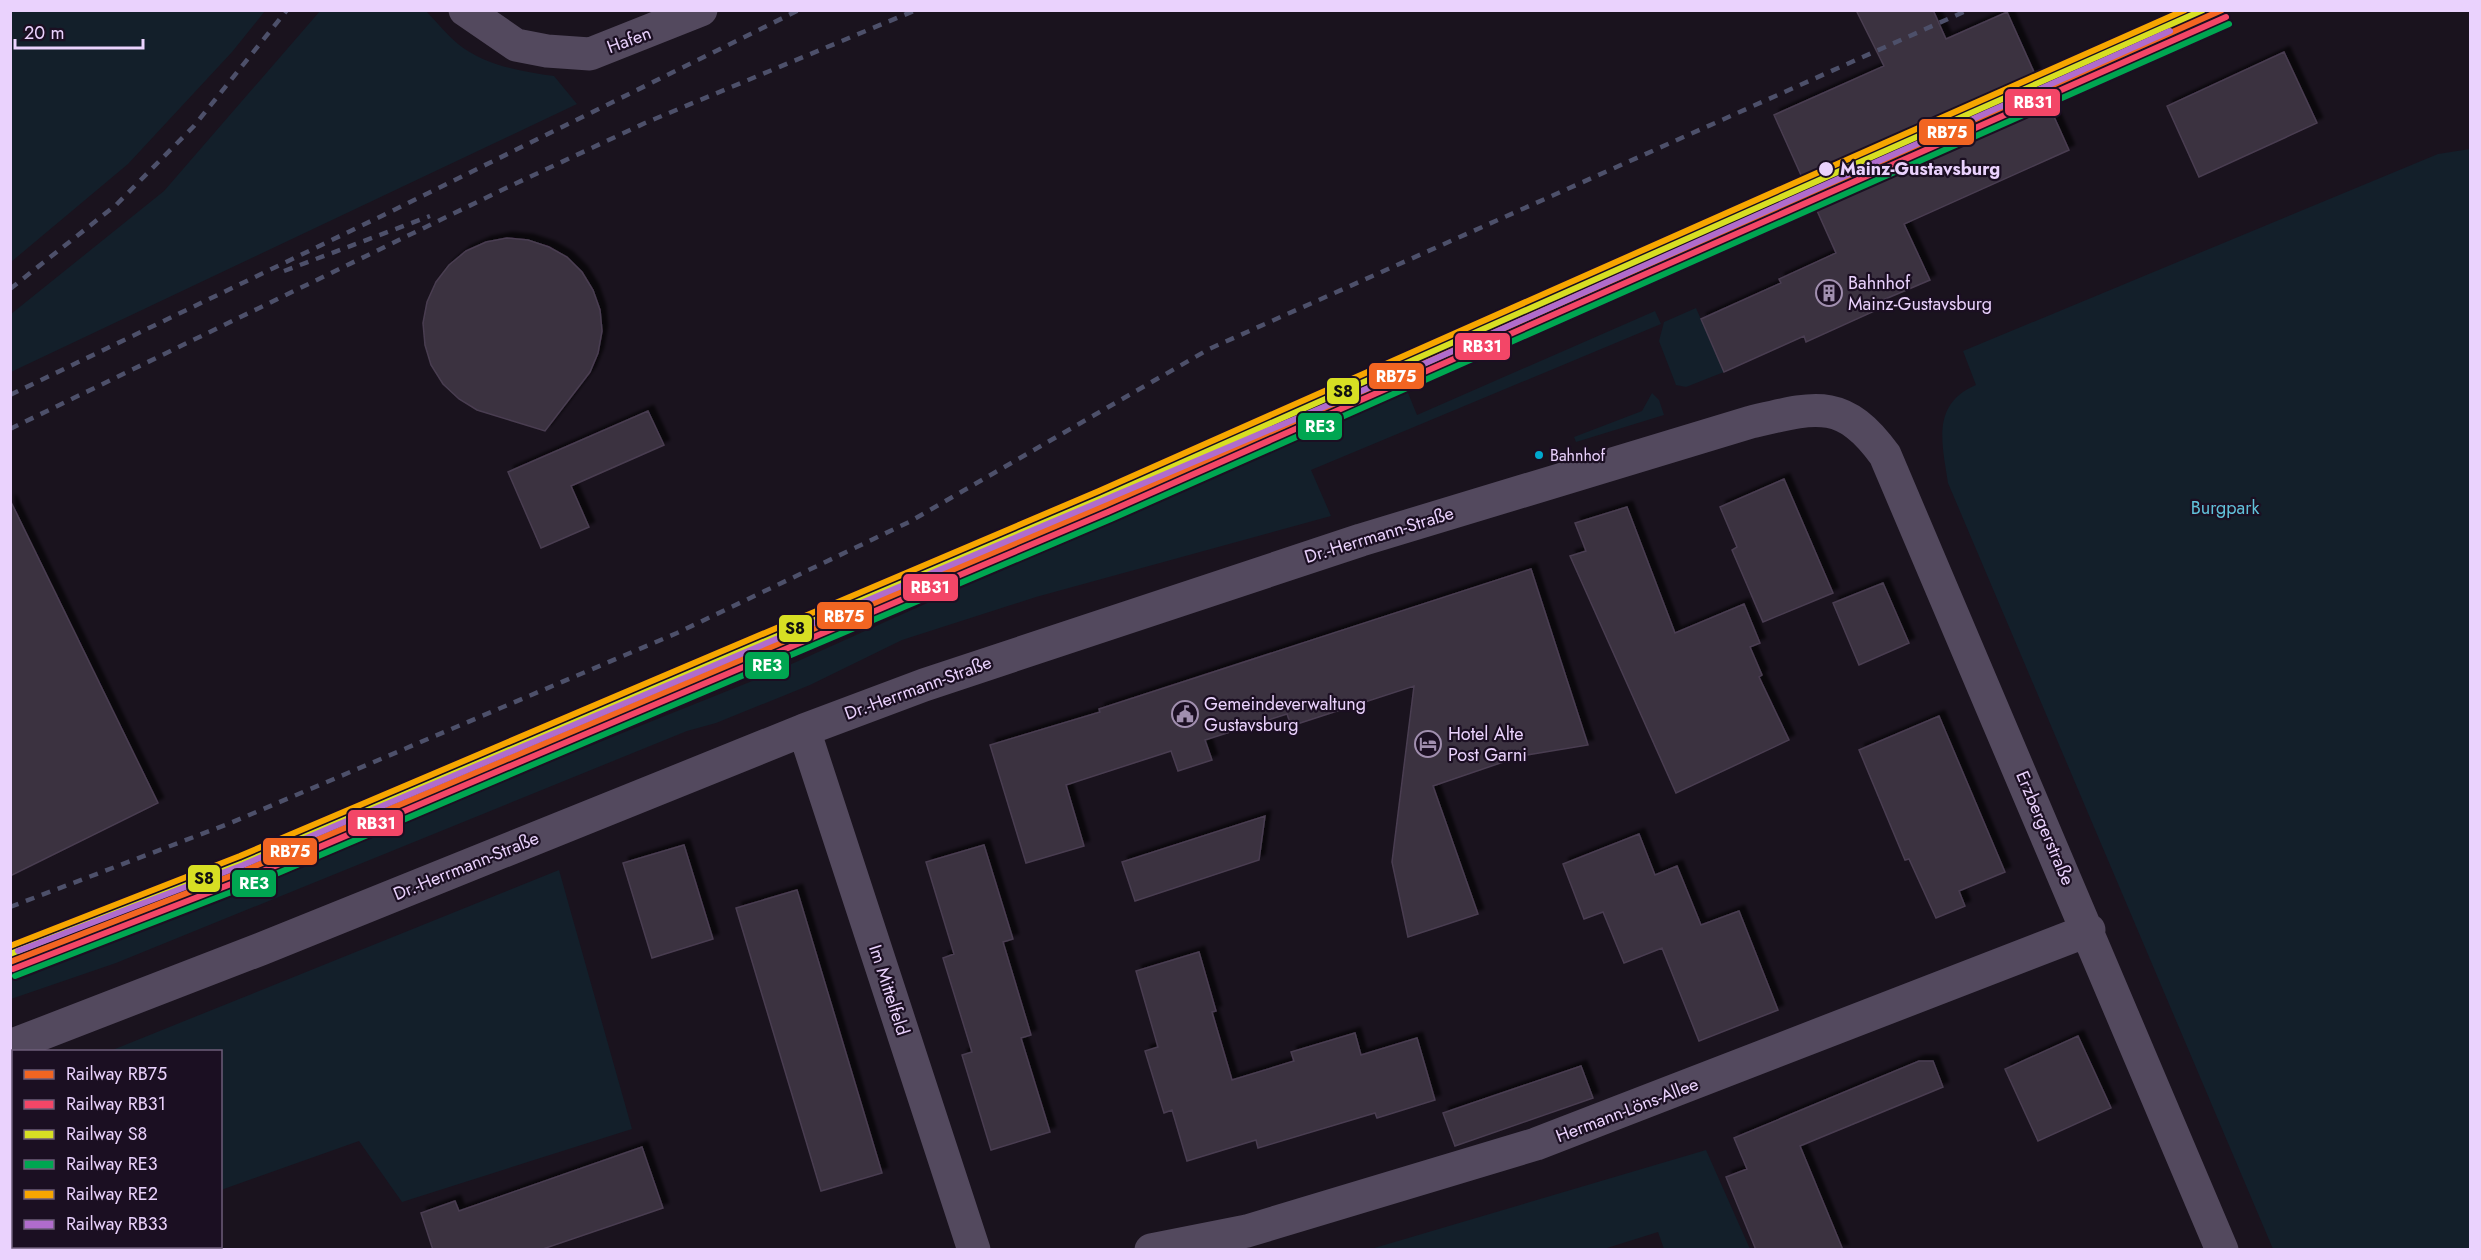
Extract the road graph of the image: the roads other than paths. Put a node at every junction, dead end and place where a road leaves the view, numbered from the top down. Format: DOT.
graph roads {
  1 [pos="465,10"];
  2 [pos="701,10"];
  3 [pos="1849,418"];
  4 [pos="804,730"];
  5 [pos="2089,930"];
  6 [pos="10,1046"];
  7 [pos="974,1250"];
  8 [pos="1151,1250"];
  9 [pos="2222,1250"];
  1 -- 2 [label="street, Hafen"];
  3 -- 4 [label="street, Dr.-Herrmann-Straße"];
  3 -- 5 [label="street, Erzbergerstraße"];
  4 -- 6 [label="street, Dr.-Herrmann-Straße"];
  4 -- 7 [label="street, Im Mittelfeld"];
  5 -- 8 [label="street, Hermann-Löns-Allee"];
  5 -- 9 [label="street, Erzbergerstraße"];
}
